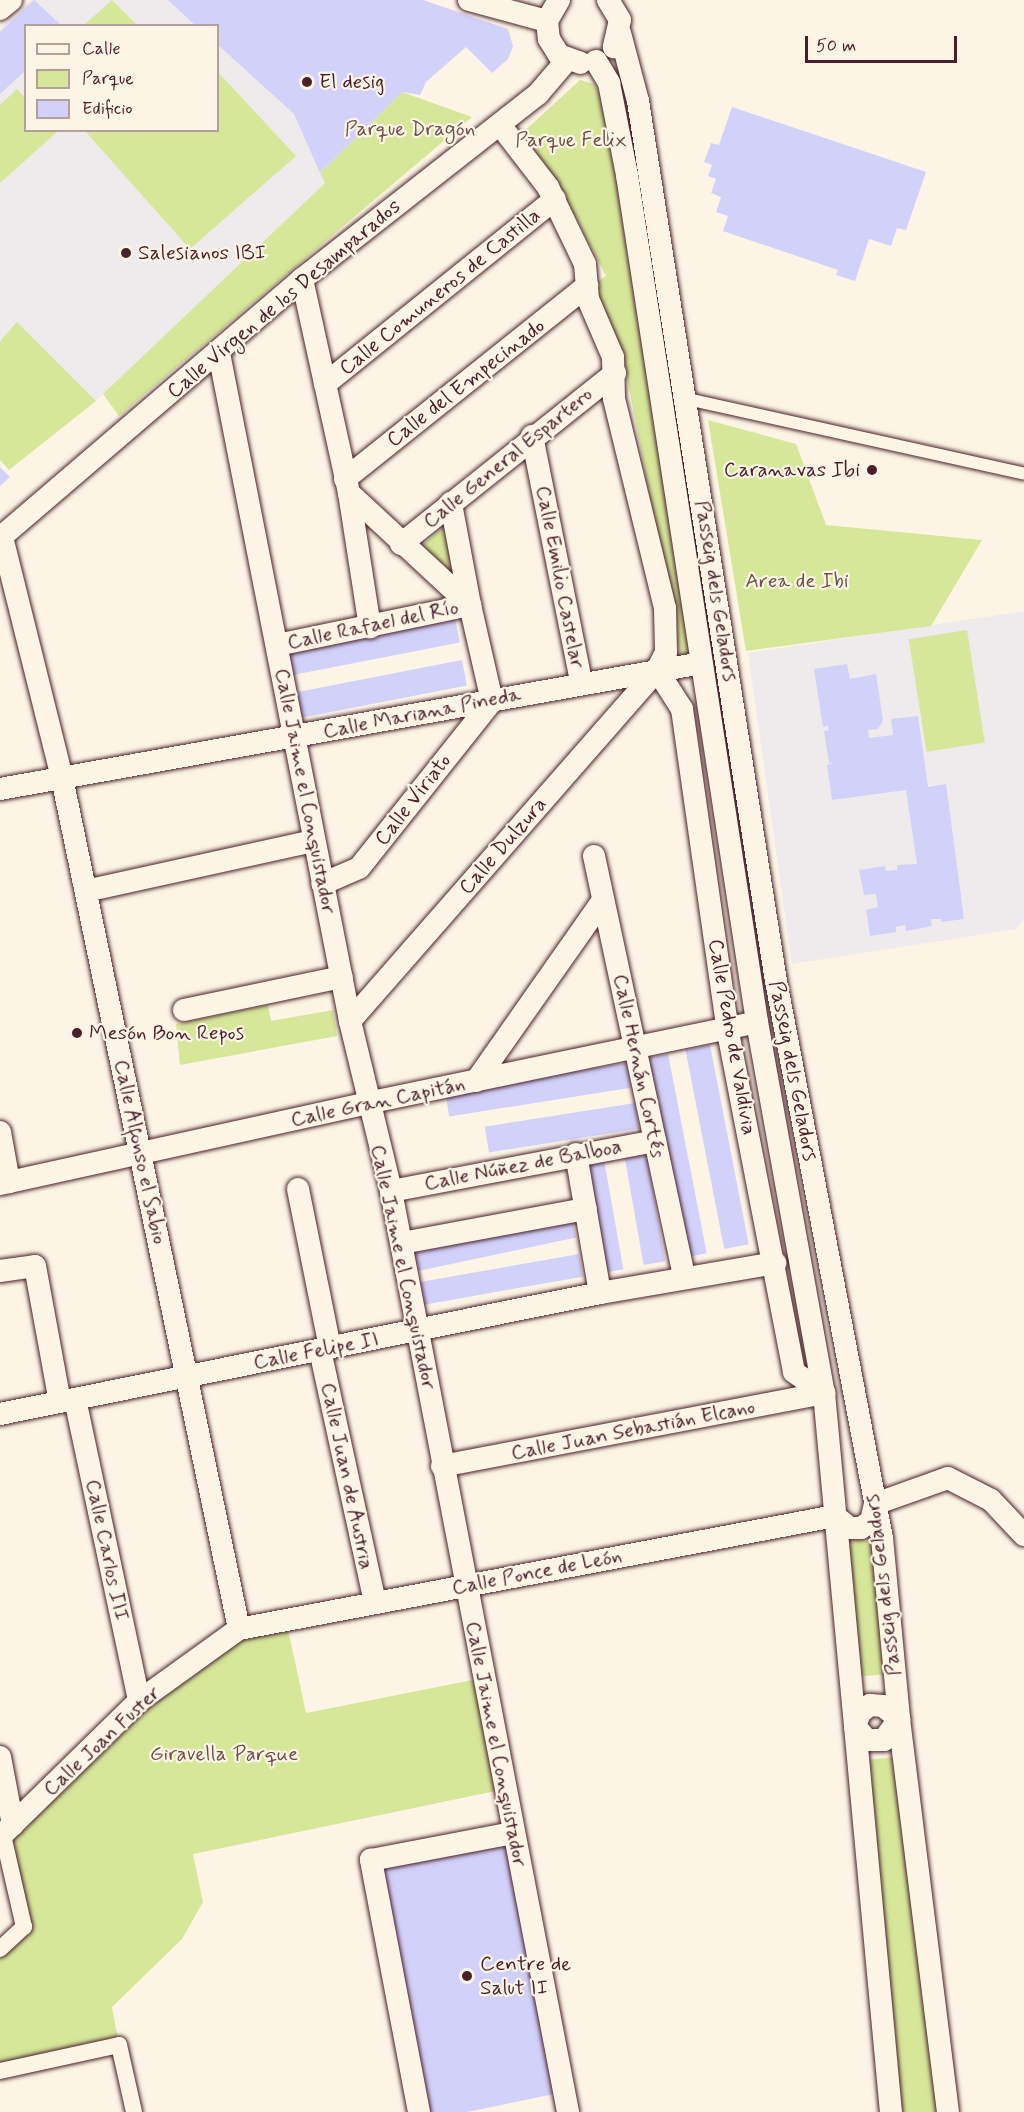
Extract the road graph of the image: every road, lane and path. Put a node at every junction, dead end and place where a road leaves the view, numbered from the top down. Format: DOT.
graph roads {
  1 [pos="11,0"];
  2 [pos="469,0"];
  3 [pos="559,0"];
  4 [pos="611,2"];
  5 [pos="0,9"];
  6 [pos="547,21"];
  7 [pos="620,33"];
  8 [pos="567,60"];
  9 [pos="596,61"];
  10 [pos="500,125"];
  11 [pos="555,199"];
  12 [pos="302,279"];
  13 [pos="587,286"];
  14 [pos="219,353"];
  15 [pos="615,373"];
  16 [pos="325,384"];
  17 [pos="687,399"];
  18 [pos="532,436"];
  19 [pos="1024,474"];
  20 [pos="347,486"];
  21 [pos="451,503"];
  22 [pos="1,537"];
  23 [pos="401,544"];
  24 [pos="470,605"];
  25 [pos="370,627"];
  26 [pos="277,645"];
  27 [pos="702,663"];
  28 [pos="657,670"];
  29 [pos="581,682"];
  30 [pos="492,701"];
  31 [pos="294,737"];
  32 [pos="62,778"];
  33 [pos="0,789"];
  34 [pos="314,841"];
  35 [pos="594,856"];
  36 [pos="322,884"];
  37 [pos="86,891"];
  38 [pos="603,900"];
  39 [pos="342,977"];
  40 [pos="184,1010"];
  41 [pos="350,1022"];
  42 [pos="757,1023"];
  43 [pos="727,1027"];
  44 [pos="635,1047"];
  45 [pos="476,1081"];
  46 [pos="367,1103"];
  47 [pos="0,1132"];
  48 [pos="655,1141"];
  49 [pos="140,1154"];
  50 [pos="576,1154"];
  51 [pos="5,1183"];
  52 [pos="298,1190"];
  53 [pos="392,1191"];
  54 [pos="586,1209"];
  55 [pos="402,1243"];
  56 [pos="774,1263"];
  57 [pos="0,1271"];
  58 [pos="684,1277"];
  59 [pos="600,1293"];
  60 [pos="417,1330"];
  61 [pos="325,1349"];
  62 [pos="186,1377"];
  63 [pos="824,1394"];
  64 [pos="68,1400"];
  65 [pos="0,1413"];
  66 [pos="442,1466"];
  67 [pos="875,1504"];
  68 [pos="835,1516"];
  69 [pos="1024,1535"];
  70 [pos="465,1586"];
  71 [pos="375,1602"];
  72 [pos="238,1629"];
  73 [pos="139,1701"];
  74 [pos="899,1719"];
  75 [pos="855,1726"];
  76 [pos="0,1757"];
  77 [pos="4,1802"];
  78 [pos="5,1832"];
  79 [pos="513,1833"];
  80 [pos="0,1949"];
  81 [pos="0,2071"];
  82 [pos="134,2112"];
  83 [pos="419,2112"];
  84 [pos="568,2112"];
  85 [pos="891,2112"];
  86 [pos="948,2112"];
  1 -- 5 [label="street"];
  2 -- 6 [label="street"];
  3 -- 6 [label="street"];
  4 -- 7 [label="street, Passeig dels Geladors"];
  6 -- 8 [label="street"];
  7 -- 9 [label="street"];
  7 -- 17 [label="street, Passeig dels Geladors"];
  8 -- 9 [label="street"];
  8 -- 10 [label="street, Calle Virgen de los Desamparados"];
  9 -- 27 [label="street"];
  10 -- 11 [label="street"];
  10 -- 12 [label="street, Calle Virgen de los Desamparados"];
  11 -- 13 [label="street"];
  11 -- 16 [label="street, Calle Comuneros de Castilla"];
  12 -- 14 [label="street, Calle Virgen de los Desamparados"];
  12 -- 16 [label="street"];
  13 -- 15 [label="street"];
  13 -- 20 [label="street, Calle del Empecinado"];
  14 -- 22 [label="street, Calle Virgen de los Desamparados"];
  14 -- 26 [label="street, Calle Jaime el Conquistador"];
  15 -- 18 [label="street, Calle General Espartero"];
  15 -- 28 [label="street"];
  16 -- 20 [label="street"];
  17 -- 19 [label="lane"];
  17 -- 67 [label="street, Passeig dels Geladors"];
  18 -- 21 [label="street, Calle General Espartero"];
  18 -- 29 [label="street, Calle Emilio Castelar"];
  20 -- 23 [label="street"];
  20 -- 25 [label="street"];
  21 -- 23 [label="street, Calle General Espartero"];
  21 -- 24 [label="street"];
  22 -- 32 [label="street, Calle Alfonso el Sabio"];
  23 -- 24 [label="street"];
  24 -- 25 [label="street, Calle Rafael del Río"];
  24 -- 30 [label="street"];
  25 -- 26 [label="street, Calle Rafael del Río"];
  26 -- 31 [label="street, Calle Jaime el Conquistador"];
  27 -- 28 [label="street, Calle Mariana Pineda"];
  27 -- 42 [label="street"];
  28 -- 29 [label="street, Calle Mariana Pineda"];
  28 -- 41 [label="street, Calle Dulzura"];
  28 -- 43 [label="street, Calle Pedro de Valdivia"];
  29 -- 30 [label="street, Calle Mariana Pineda"];
  30 -- 31 [label="street, Calle Mariana Pineda"];
  30 -- 36 [label="street, Calle Viriato"];
  31 -- 32 [label="street, Calle Mariana Pineda"];
  31 -- 34 [label="street, Calle Jaime el Conquistador"];
  32 -- 33 [label="street, Calle Mariana Pineda"];
  32 -- 37 [label="street, Calle Alfonso el Sabio"];
  34 -- 36 [label="street, Calle Jaime el Conquistador"];
  34 -- 37 [label="street"];
  35 -- 38 [label="street, Calle Hernán Cortés"];
  36 -- 39 [label="street, Calle Jaime el Conquistador"];
  37 -- 49 [label="street, Calle Alfonso el Sabio"];
  38 -- 44 [label="street, Calle Hernán Cortés"];
  38 -- 45 [label="street"];
  39 -- 40 [label="street"];
  39 -- 41 [label="street, Calle Jaime el Conquistador"];
  41 -- 46 [label="street, Calle Jaime el Conquistador"];
  42 -- 43 [label="street, Calle Gran Capitán"];
  42 -- 63 [label="street"];
  43 -- 44 [label="street, Calle Gran Capitán"];
  43 -- 56 [label="street, Calle Pedro de Valdivia"];
  44 -- 45 [label="street, Calle Gran Capitán"];
  44 -- 48 [label="street, Calle Hernán Cortés"];
  45 -- 46 [label="street, Calle Gran Capitán"];
  46 -- 49 [label="street, Calle Gran Capitán"];
  46 -- 53 [label="street, Calle Jaime el Conquistador"];
  47 -- 51 [label="street"];
  48 -- 50 [label="street, Calle Núñez de Balboa"];
  48 -- 58 [label="street, Calle Hernán Cortés"];
  49 -- 51 [label="street, Calle Gran Capitán"];
  49 -- 62 [label="street, Calle Alfonso el Sabio"];
  50 -- 53 [label="street, Calle Núñez de Balboa"];
  50 -- 54 [label="street"];
  52 -- 61 [label="street, Calle Juan de Austria"];
  53 -- 55 [label="street, Calle Jaime el Conquistador"];
  54 -- 55 [label="street"];
  54 -- 59 [label="street"];
  55 -- 60 [label="street, Calle Jaime el Conquistador"];
  56 -- 58 [label="street, Calle Felipe II"];
  56 -- 63 [label="street, Calle Pedro de Valdivia"];
  57 -- 64 [label="street, Calle Carlos III"];
  58 -- 59 [label="street, Calle Felipe II"];
  59 -- 60 [label="street, Calle Felipe II"];
  60 -- 61 [label="street, Calle Felipe II"];
  60 -- 66 [label="street, Calle Jaime el Conquistador"];
  61 -- 62 [label="street, Calle Felipe II"];
  61 -- 71 [label="street, Calle Juan de Austria"];
  62 -- 64 [label="street, Calle Felipe II"];
  62 -- 72 [label="street, Calle Alfonso el Sabio"];
  63 -- 66 [label="street, Calle Juan Sebastián Elcano"];
  63 -- 68 [label="street"];
  64 -- 65 [label="street, Calle Felipe II"];
  64 -- 73 [label="street, Calle Carlos III"];
  66 -- 70 [label="street, Calle Jaime el Conquistador"];
  67 -- 68 [label="street"];
  67 -- 69 [label="street"];
  67 -- 74 [label="street, Passeig dels Geladors"];
  68 -- 70 [label="street, Calle Ponce de León"];
  68 -- 75 [label="street"];
  70 -- 71 [label="street, Calle Ponce de León"];
  70 -- 79 [label="street, Calle Jaime el Conquistador"];
  71 -- 72 [label="street, Calle Ponce de León"];
  72 -- 73 [label="street, Calle Joan Fuster"];
  73 -- 78 [label="street, Calle Joan Fuster"];
  74 -- 75 [label="street"];
  74 -- 86 [label="street, Passeig dels Geladors"];
  75 -- 85 [label="street"];
  76 -- 77 [label="street"];
  77 -- 78 [label="street"];
  78 -- 80 [label="street"];
  79 -- 83 [label="street"];
  79 -- 84 [label="street, Calle Jaime el Conquistador"];
  81 -- 82 [label="street"];
}
